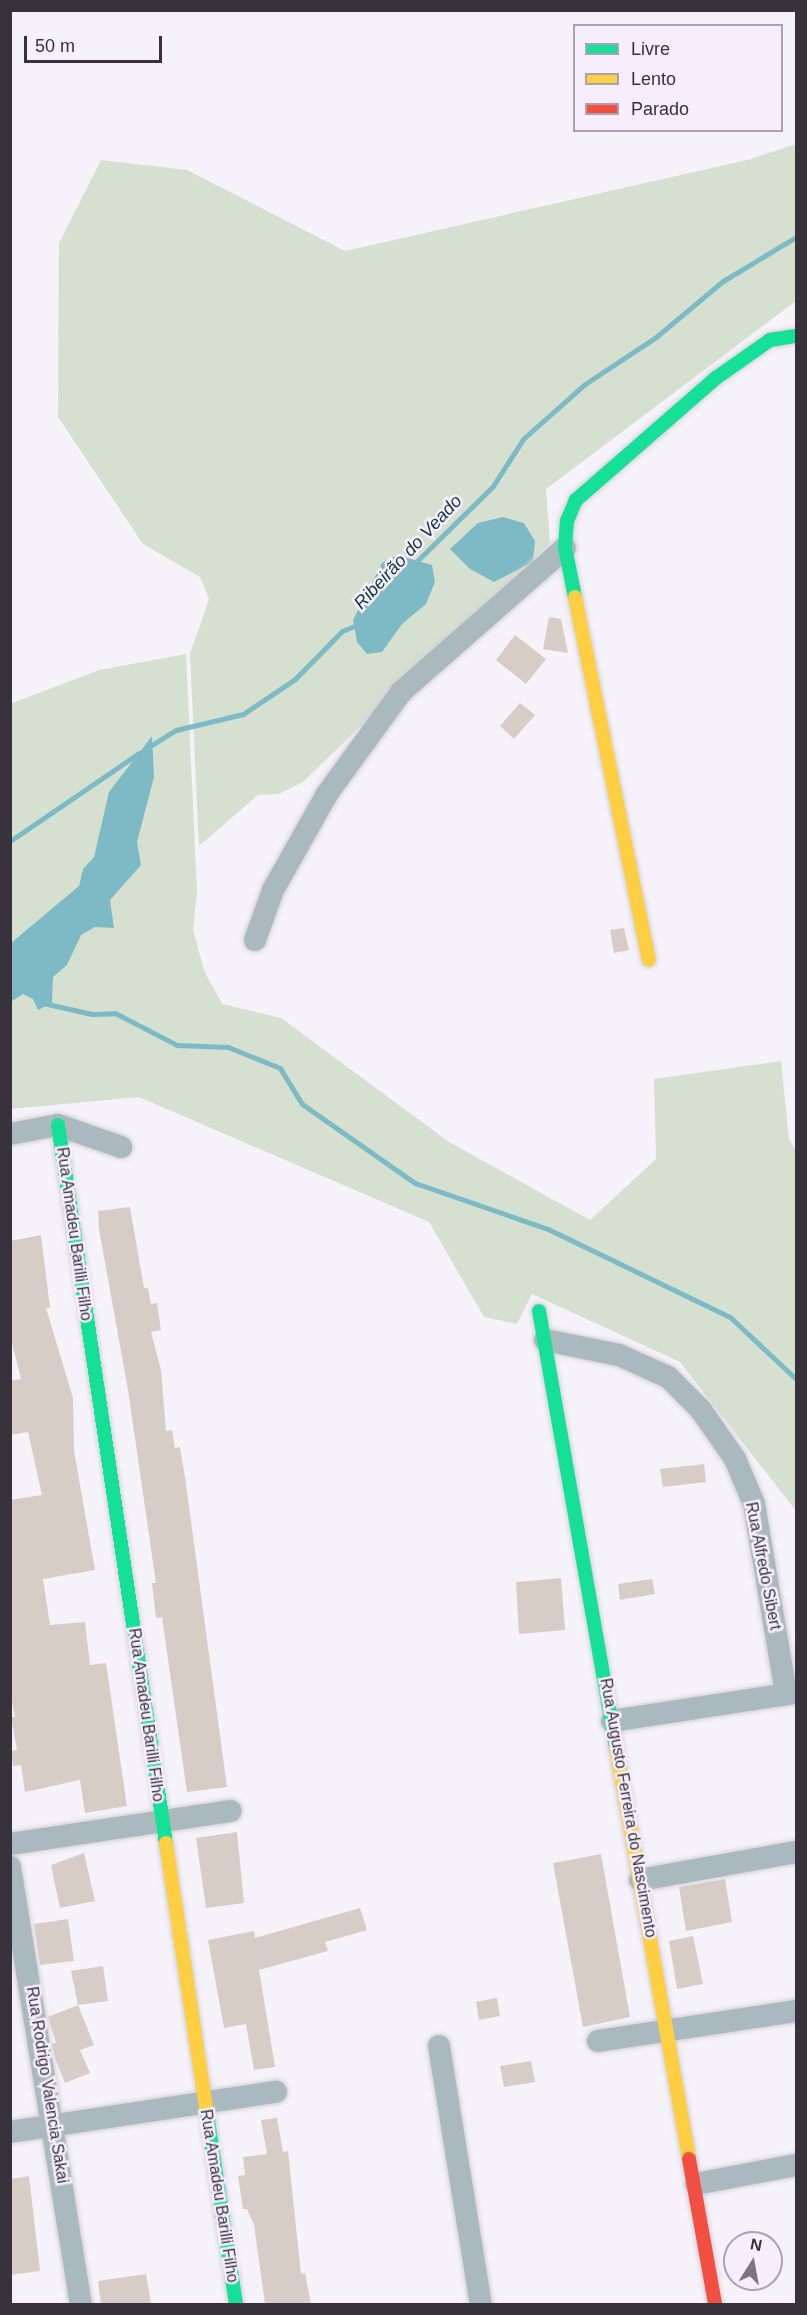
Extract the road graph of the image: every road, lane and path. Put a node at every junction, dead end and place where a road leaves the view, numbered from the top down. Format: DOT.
graph roads {
  1 [pos="796,336"];
  2 [pos="565,548"];
  3 [pos="255,940"];
  4 [pos="649,960"];
  5 [pos="58,1125"];
  6 [pos="10,1134"];
  7 [pos="121,1147"];
  8 [pos="539,1311"];
  9 [pos="545,1340"];
  10 [pos="791,1694"];
  11 [pos="612,1721"];
  12 [pos="231,1811"];
  13 [pos="162,1822"];
  14 [pos="10,1844"];
  15 [pos="796,1852"];
  16 [pos="10,1867"];
  17 [pos="640,1880"];
  18 [pos="796,2011"];
  19 [pos="670,2032"];
  20 [pos="598,2041"];
  21 [pos="439,2046"];
  22 [pos="276,2092"];
  23 [pos="204,2103"];
  24 [pos="55,2127"];
  25 [pos="10,2132"];
  26 [pos="796,2165"];
  27 [pos="696,2184"];
  28 [pos="81,2304"];
  29 [pos="236,2304"];
  30 [pos="481,2304"];
  31 [pos="715,2304"];
  1 -- 2 [label="street"];
  2 -- 3 [label="street"];
  2 -- 4 [label="street"];
  5 -- 6 [label="street"];
  5 -- 7 [label="street"];
  5 -- 13 [label="street, Rua Amadeu Barilli Filho"];
  8 -- 9 [label="street, Rua Augusto Ferreira do Nascimento"];
  9 -- 10 [label="street, Rua Alfredo Sibert"];
  9 -- 11 [label="street, Rua Augusto Ferreira do Nascimento"];
  10 -- 11 [label="street"];
  11 -- 17 [label="street, Rua Augusto Ferreira do Nascimento"];
  12 -- 13 [label="street"];
  13 -- 14 [label="street"];
  13 -- 23 [label="street, Rua Amadeu Barilli Filho"];
  15 -- 17 [label="street"];
  16 -- 24 [label="street, Rua Rodrigo Valencia Sakai"];
  17 -- 19 [label="street, Rua Augusto Ferreira do Nascimento"];
  18 -- 19 [label="street"];
  19 -- 20 [label="street"];
  19 -- 27 [label="street, Rua Augusto Ferreira do Nascimento"];
  21 -- 30 [label="street"];
  22 -- 23 [label="street"];
  23 -- 24 [label="street"];
  23 -- 29 [label="street, Rua Amadeu Barilli Filho"];
  24 -- 25 [label="street"];
  24 -- 28 [label="street, Rua Rodrigo Valencia Sakai"];
  26 -- 27 [label="street"];
  27 -- 31 [label="street, Rua Augusto Ferreira do Nascimento"];
}
